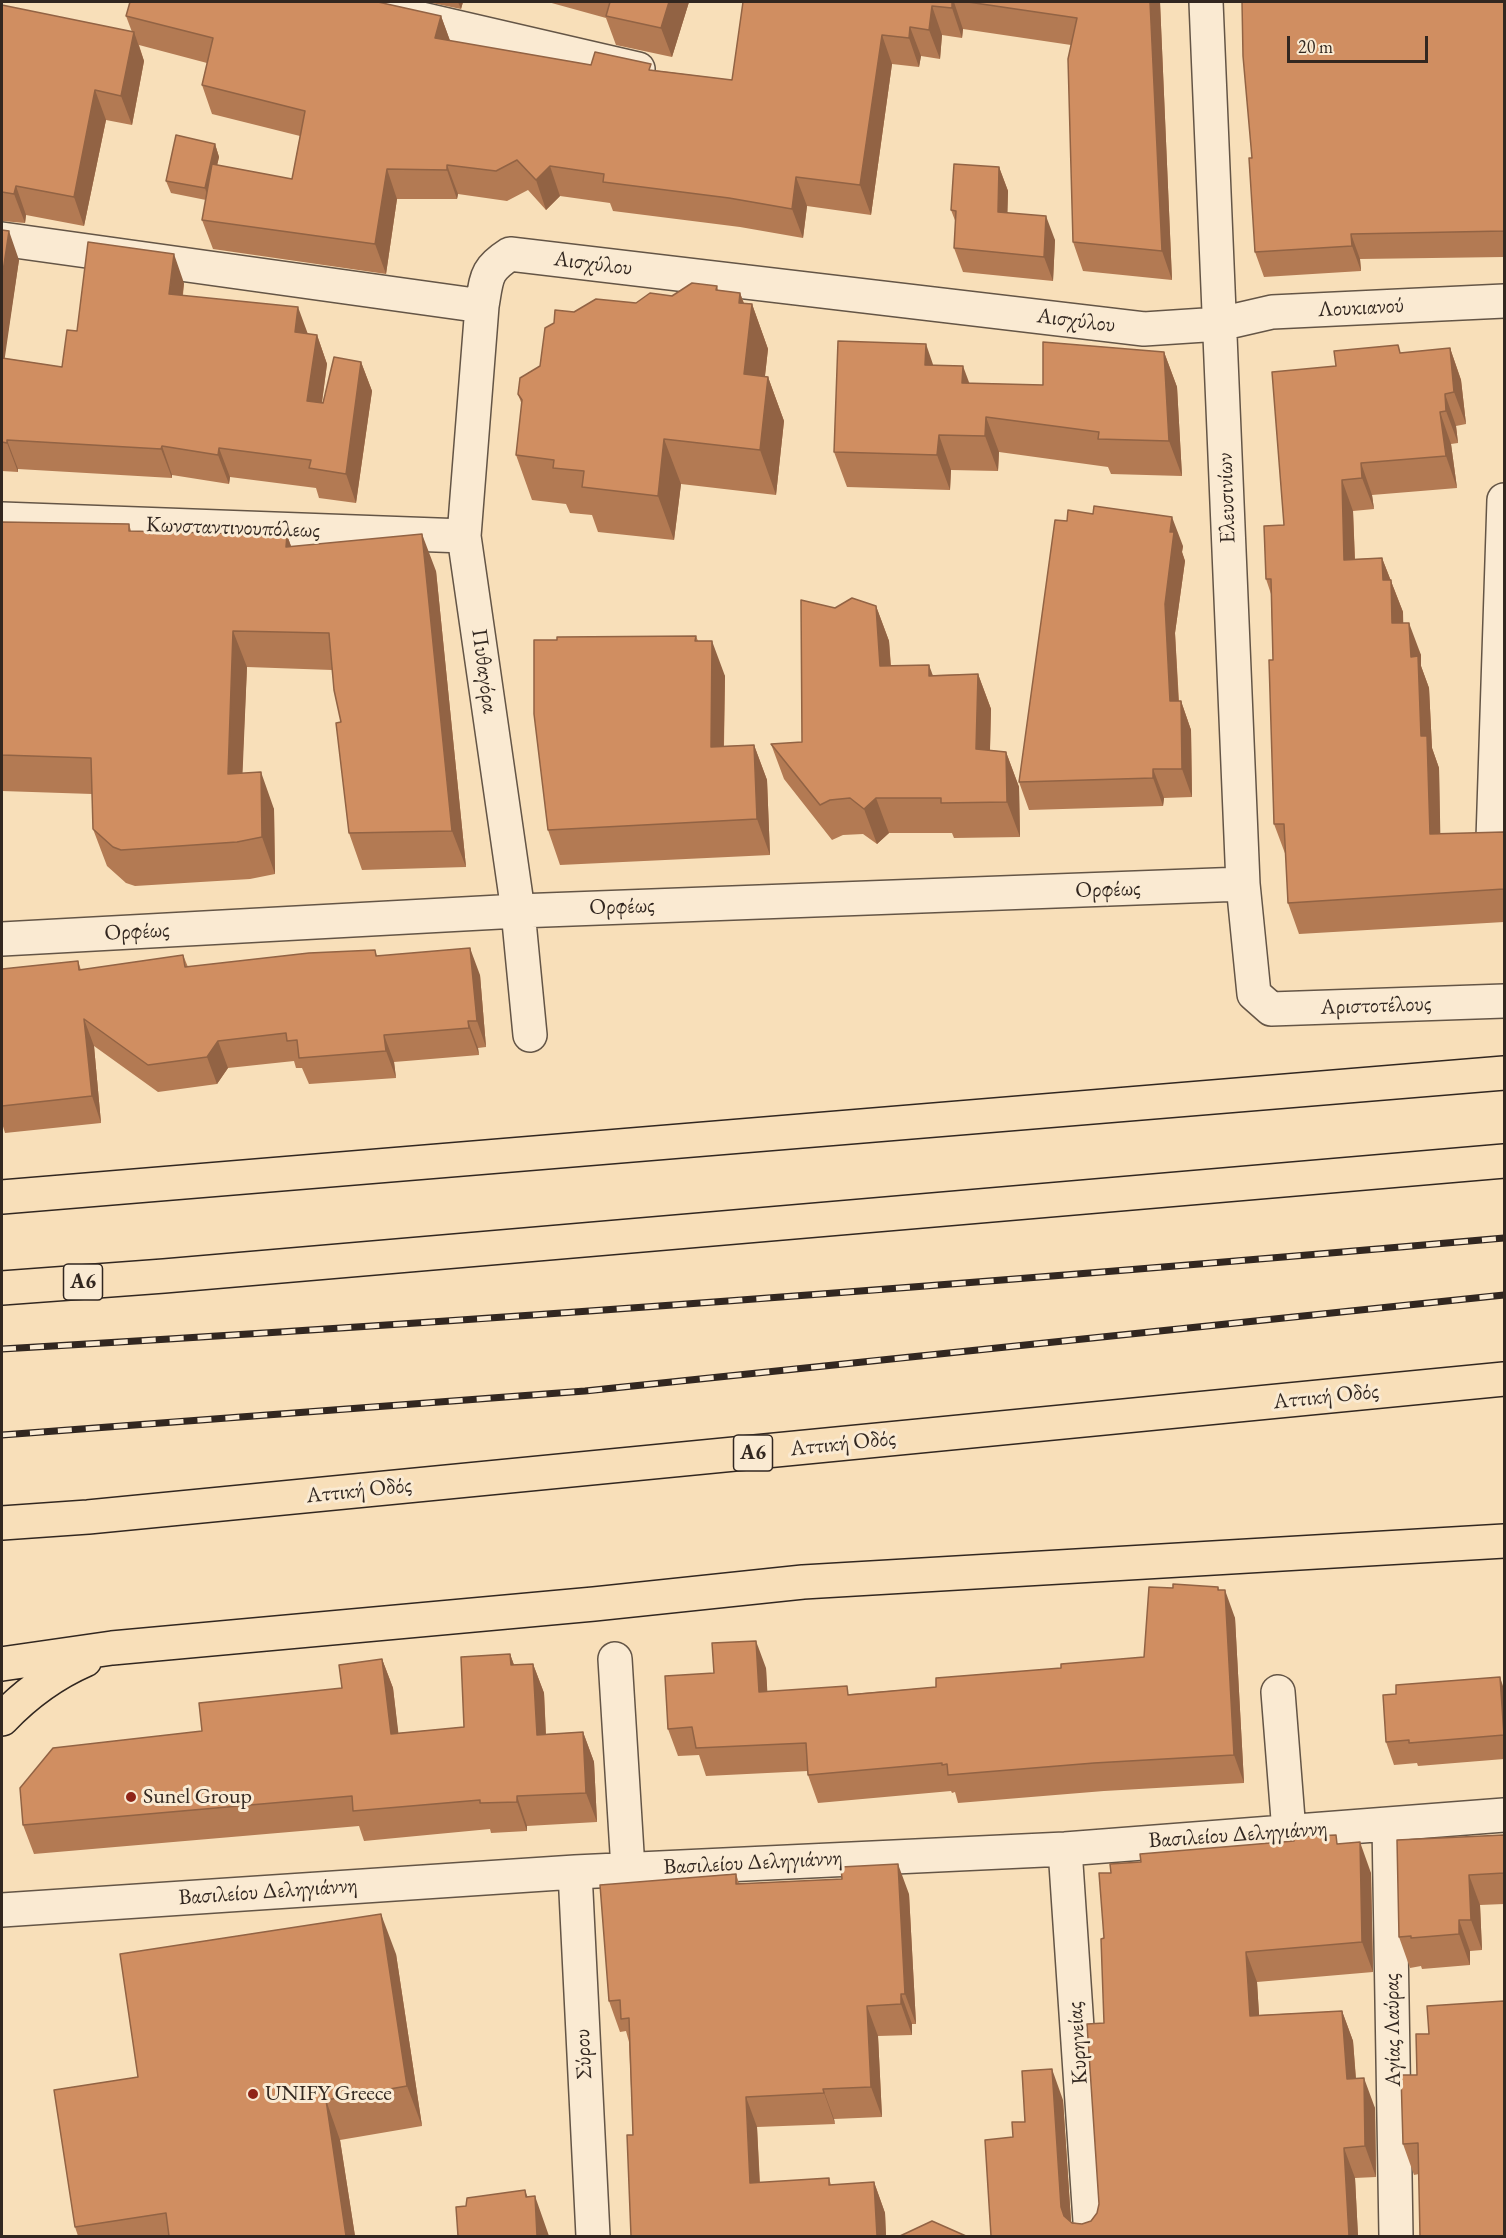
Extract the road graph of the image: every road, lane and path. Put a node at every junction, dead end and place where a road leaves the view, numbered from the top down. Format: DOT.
graph roads {
  1 [pos="348,2"];
  2 [pos="1206,2"];
  3 [pos="669,75"];
  4 [pos="2,239"];
  5 [pos="1504,301"];
  6 [pos="482,306"];
  7 [pos="1220,324"];
  8 [pos="1504,500"];
  9 [pos="2,519"];
  10 [pos="464,536"];
  11 [pos="1493,839"];
  12 [pos="1243,885"];
  13 [pos="518,911"];
  14 [pos="2,939"];
  15 [pos="1254,994"];
  16 [pos="1504,1001"];
  17 [pos="530,1035"];
  18 [pos="1504,1072"];
  19 [pos="1504,1161"];
  20 [pos="2,1197"];
  21 [pos="2,1288"];
  22 [pos="1504,1379"];
  23 [pos="2,1522"];
  24 [pos="1504,1541"];
  25 [pos="112,1648"];
  26 [pos="615,1659"];
  27 [pos="2,1664"];
  28 [pos="1278,1692"];
  29 [pos="2,1719"];
  30 [pos="1504,1815"];
  31 [pos="1389,1824"];
  32 [pos="1289,1832"];
  33 [pos="1065,1849"];
  34 [pos="628,1869"];
  35 [pos="574,1872"];
  36 [pos="2,1910"];
  37 [pos="593,2236"];
  38 [pos="1091,2236"];
  39 [pos="1396,2236"];
  1 -- 3 [label="street"];
  2 -- 7 [label="street, Ελευσινίων"];
  4 -- 6 [label="street"];
  5 -- 7 [label="street, Λουκιανού"];
  6 -- 7 [label="street, Αισχύλου"];
  6 -- 10 [label="street, Πυθαγόρα"];
  7 -- 12 [label="street, Ελευσινίων"];
  8 -- 11 [label="street"];
  9 -- 10 [label="street, Κωνσταντινουπόλεως"];
  10 -- 13 [label="street, Πυθαγόρα"];
  12 -- 13 [label="street, Ορφέως"];
  12 -- 15 [label="street, Ελευσινίων"];
  13 -- 14 [label="street, Ορφέως"];
  13 -- 17 [label="street, Πυθαγόρα"];
  15 -- 16 [label="street, Αριστοτέλους"];
  18 -- 20 [label="highway"];
  19 -- 21 [label="highway, Α6"];
  22 -- 23 [label="highway, Αττική Οδός / Α6"];
  24 -- 25 [label="highway"];
  25 -- 27 [label="highway"];
  25 -- 29 [label="highway"];
  26 -- 34 [label="street"];
  28 -- 32 [label="street"];
  30 -- 31 [label="street, Βασιλείου Δεληγιάννη"];
  31 -- 32 [label="street, Βασιλείου Δεληγιάννη"];
  31 -- 39 [label="street, Αγίας Λαύρας"];
  32 -- 33 [label="street, Βασιλείου Δεληγιάννη"];
  33 -- 34 [label="street, Βασιλείου Δεληγιάννη"];
  33 -- 38 [label="street, Κυρηνείας"];
  34 -- 35 [label="street, Βασιλείου Δεληγιάννη"];
  35 -- 36 [label="street, Βασιλείου Δεληγιάννη"];
  35 -- 37 [label="street, Σύρου"];
}
